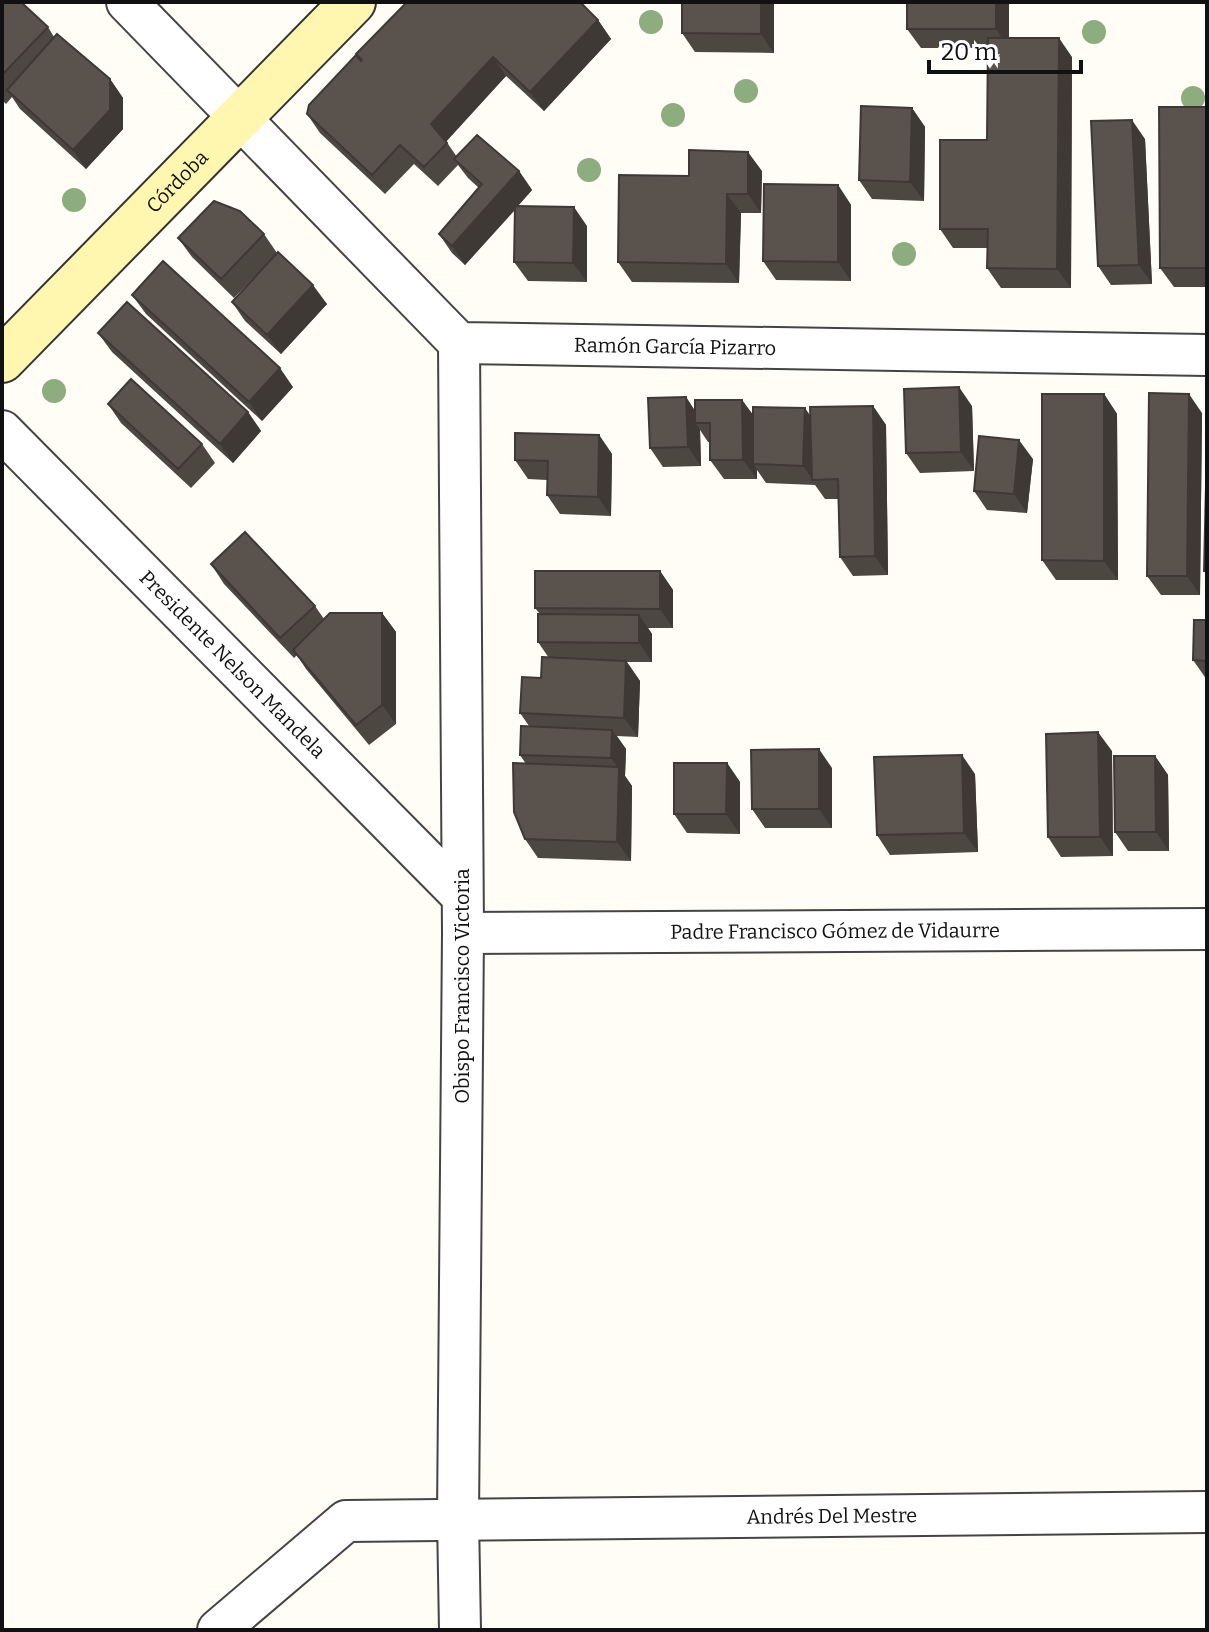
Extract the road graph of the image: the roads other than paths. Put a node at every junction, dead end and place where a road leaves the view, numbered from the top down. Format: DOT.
graph roads {
  1 [pos="127,2"];
  2 [pos="353,2"];
  3 [pos="239,118"];
  4 [pos="459,343"];
  5 [pos="1207,355"];
  6 [pos="2,360"];
  7 [pos="2,431"];
  8 [pos="463,915"];
  9 [pos="1207,929"];
  10 [pos="1207,1512"];
  11 [pos="458,1518"];
  12 [pos="218,1630"];
  13 [pos="460,1630"];
  1 -- 3 [label="street"];
  2 -- 3 [label="main road, Córdoba"];
  3 -- 4 [label="street"];
  3 -- 6 [label="main road, Córdoba"];
  4 -- 5 [label="street, Ramón García Pizarro"];
  4 -- 8 [label="street, Obispo Francisco Victoria"];
  7 -- 8 [label="street, Presidente Nelson Mandela"];
  8 -- 9 [label="street, Padre Francisco Gómez de Vidaurre"];
  8 -- 11 [label="street, Obispo Francisco Victoria"];
  10 -- 11 [label="street, Andrés Del Mestre"];
  11 -- 12 [label="street, Andrés Del Mestre"];
  11 -- 13 [label="street, Obispo Francisco Victoria"];
}
